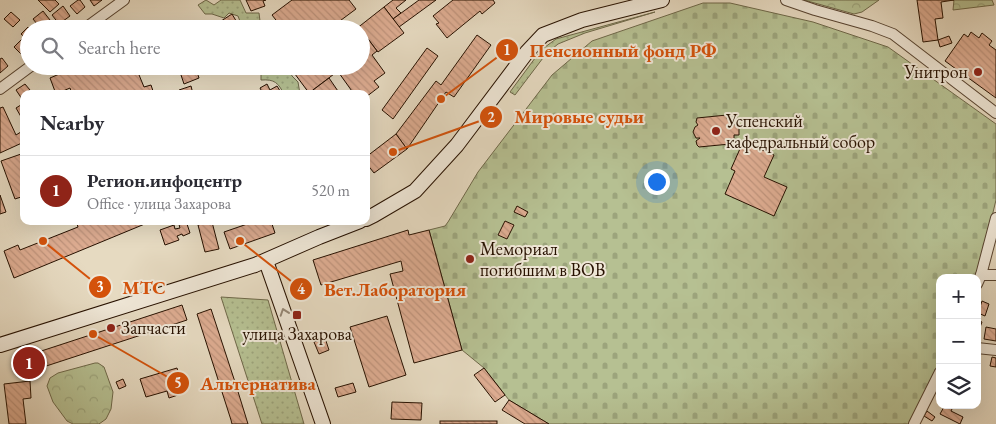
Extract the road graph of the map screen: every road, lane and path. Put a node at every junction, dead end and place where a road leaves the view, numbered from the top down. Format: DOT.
graph roads {
  1 [pos="124,0"];
  2 [pos="662,0"];
  3 [pos="786,0"];
  4 [pos="96,20"];
  5 [pos="20,74"];
  6 [pos="0,89"];
  7 [pos="996,113"];
  8 [pos="370,217"];
  9 [pos="996,218"];
  10 [pos="350,225"];
  11 [pos="266,261"];
  12 [pos="981,274"];
  13 [pos="996,275"];
  14 [pos="981,279"];
  15 [pos="0,345"];
  16 [pos="981,348"];
  17 [pos="996,350"];
  18 [pos="936,380"];
  19 [pos="323,424"];
  20 [pos="914,424"];
  1 -- 4 [label="street"];
  2 -- 8 [label="main road"];
  3 -- 7 [label="street"];
  5 -- 6 [label="street"];
  9 -- 12 [label="street"];
  10 -- 11 [label="main road"];
  11 -- 15 [label="main road"];
  19 -- 11 [label="main road, one-way"];
  13 -- 14 [label="street"];
  16 -- 17 [label="street"];
  18 -- 20 [label="street"];
}
